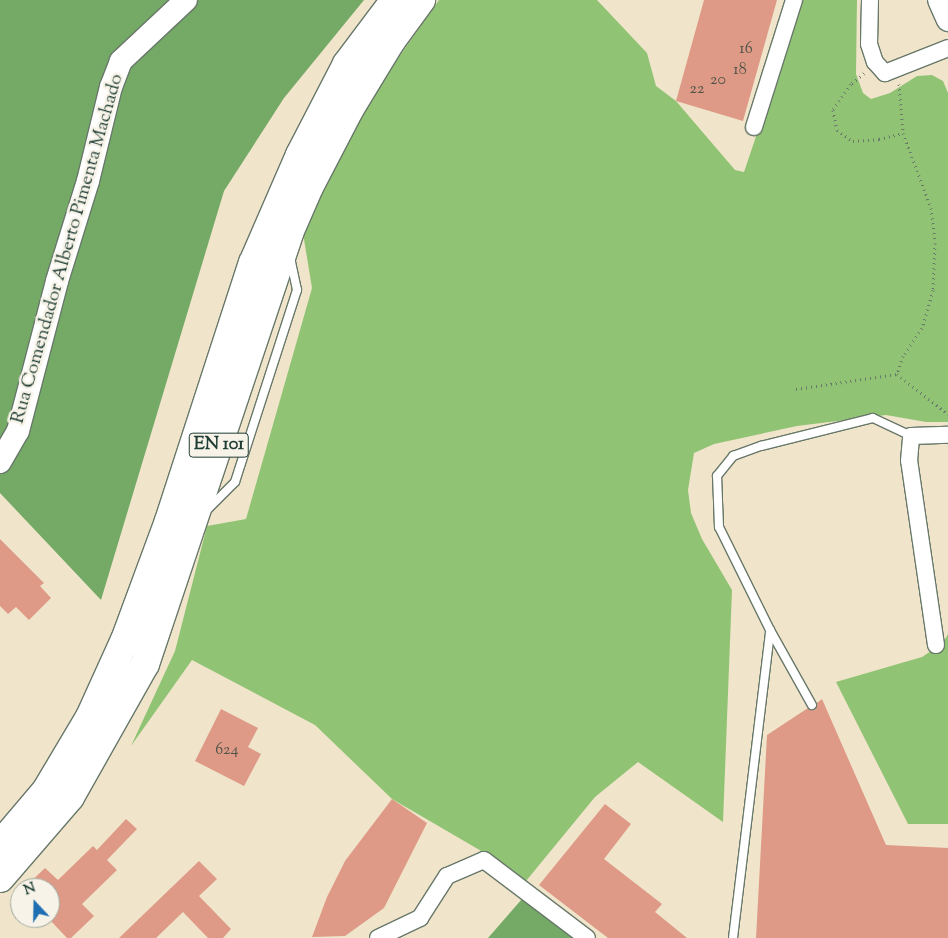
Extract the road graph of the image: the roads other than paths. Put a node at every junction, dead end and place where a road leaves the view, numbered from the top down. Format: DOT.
graph roads {
  1 [pos="186,0"];
  2 [pos="395,0"];
  3 [pos="421,0"];
  4 [pos="794,0"];
  5 [pos="870,0"];
  6 [pos="939,0"];
  7 [pos="948,20"];
  8 [pos="948,48"];
  9 [pos="754,127"];
  10 [pos="948,434"];
  11 [pos="911,436"];
  12 [pos="0,462"];
  13 [pos="770,630"];
  14 [pos="936,645"];
  15 [pos="812,705"];
  16 [pos="0,844"];
  17 [pos="0,878"];
  18 [pos="378,938"];
  19 [pos="587,938"];
  20 [pos="733,938"];
  1 -- 12 [label="street, Rua Comendador Alberto Pimenta Machado"];
  2 -- 16 [label="highway, EN 101"];
  3 -- 17 [label="highway, EN 101"];
  4 -- 9 [label="street"];
  5 -- 8 [label="street"];
  6 -- 7 [label="street"];
  10 -- 11 [label="street"];
  11 -- 13 [label="lane"];
  11 -- 14 [label="street"];
  13 -- 15 [label="lane"];
  13 -- 20 [label="lane"];
  18 -- 19 [label="street"];
}
